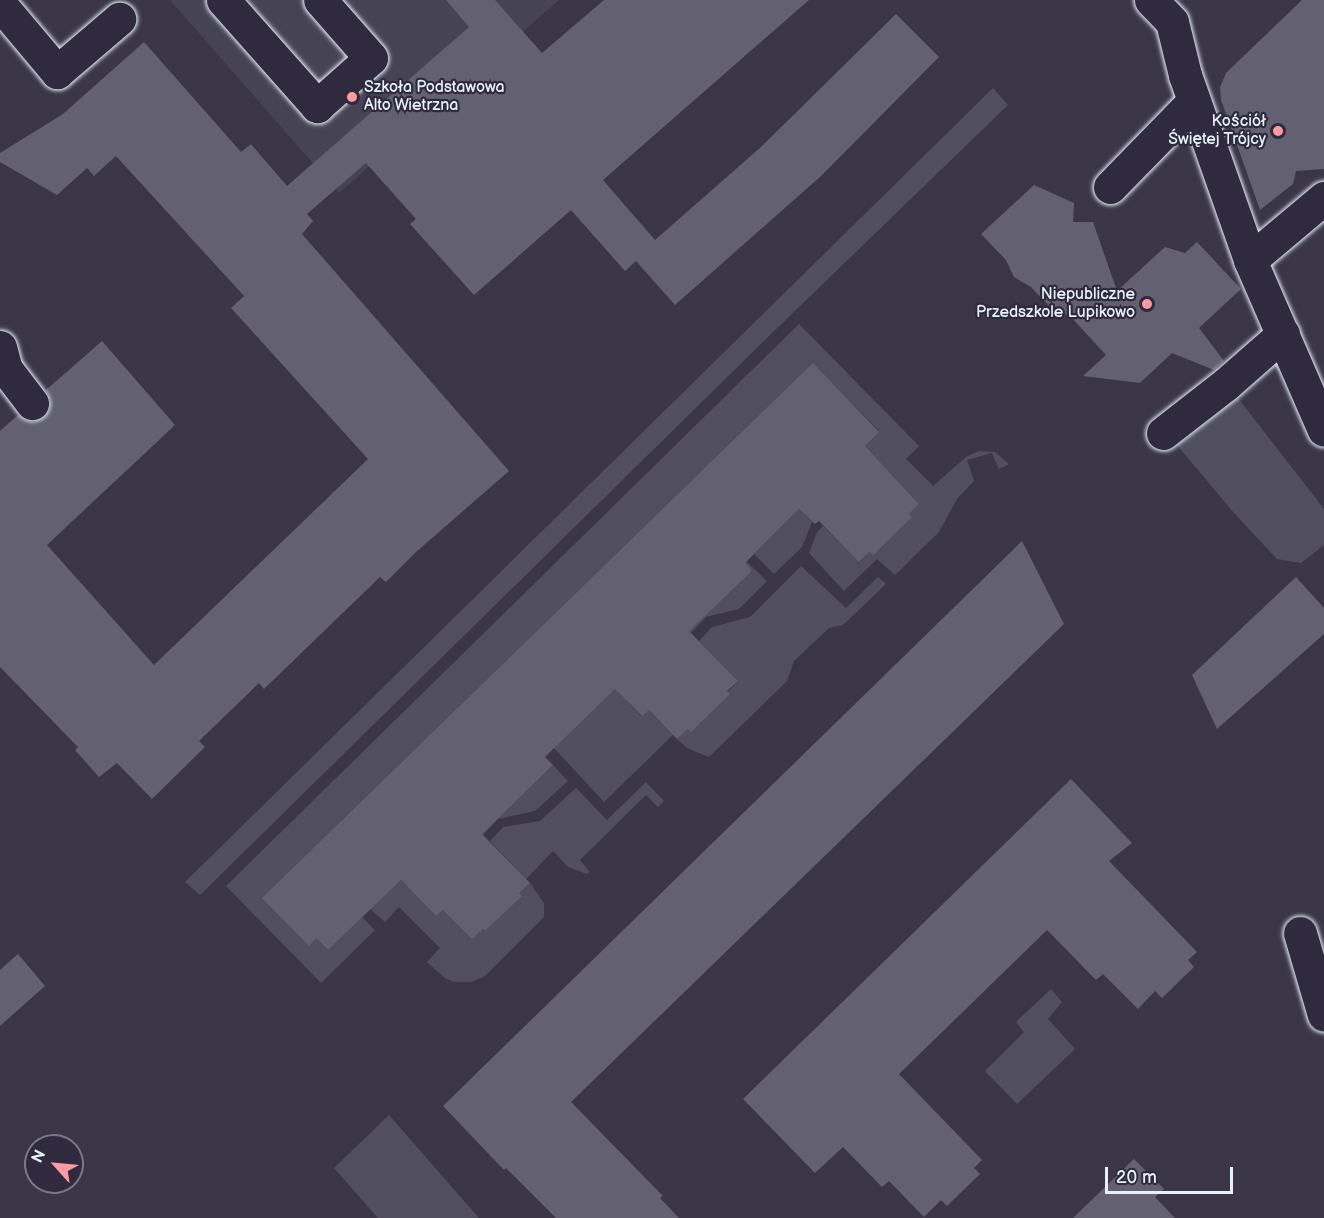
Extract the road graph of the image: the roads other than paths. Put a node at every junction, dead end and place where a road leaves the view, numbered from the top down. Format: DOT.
graph roads {
  1 [pos="223,0"];
  2 [pos="320,0"];
  3 [pos="1151,0"];
  4 [pos="0,4"];
  5 [pos="119,18"];
  6 [pos="1194,101"];
  7 [pos="1110,187"];
  8 [pos="1324,198"];
  9 [pos="1250,260"];
  10 [pos="1284,334"];
  11 [pos="0,347"];
  12 [pos="32,403"];
  13 [pos="1324,430"];
  14 [pos="1162,434"];
  15 [pos="1300,933"];
  16 [pos="1324,1015"];
  1 -- 2 [label="street"];
  3 -- 6 [label="street"];
  4 -- 5 [label="street"];
  6 -- 7 [label="street"];
  6 -- 9 [label="street"];
  8 -- 9 [label="street"];
  9 -- 10 [label="street"];
  10 -- 13 [label="street"];
  10 -- 14 [label="street"];
  11 -- 12 [label="street"];
  15 -- 16 [label="street"];
}
